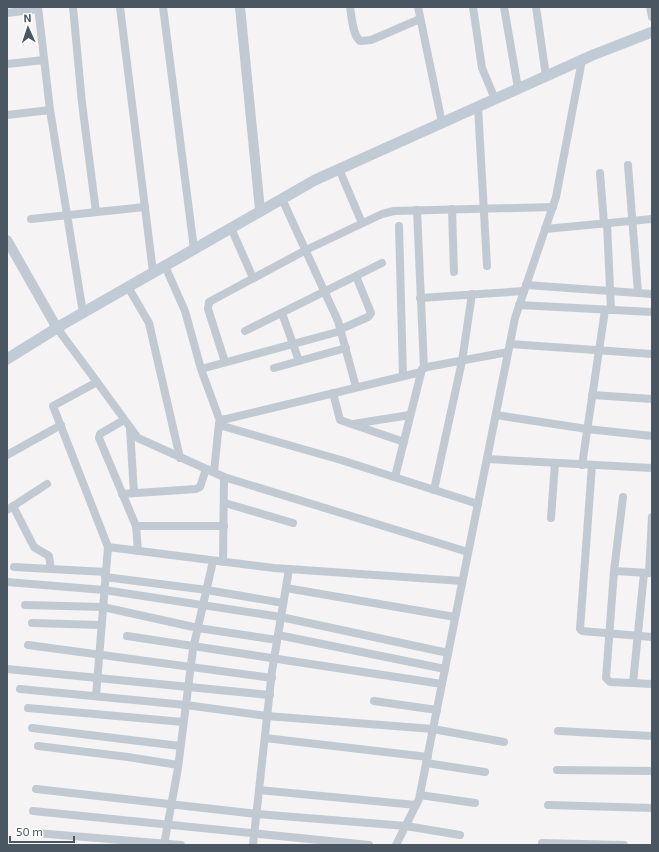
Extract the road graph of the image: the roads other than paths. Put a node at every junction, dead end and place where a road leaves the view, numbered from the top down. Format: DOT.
graph roads {
  1 [pos="73,7"];
  2 [pos="120,7"];
  3 [pos="163,7"];
  4 [pos="240,7"];
  5 [pos="350,7"];
  6 [pos="418,7"];
  7 [pos="473,7"];
  8 [pos="504,7"];
  9 [pos="536,7"];
  10 [pos="650,7"];
  11 [pos="38,8"];
  12 [pos="7,13"];
  13 [pos="652,17"];
  14 [pos="420,19"];
  15 [pos="652,32"];
  16 [pos="44,60"];
  17 [pos="582,60"];
  18 [pos="7,64"];
  19 [pos="546,76"];
  20 [pos="518,88"];
  21 [pos="494,99"];
  22 [pos="478,107"];
  23 [pos="50,110"];
  24 [pos="7,115"];
  25 [pos="442,123"];
  26 [pos="628,165"];
  27 [pos="339,169"];
  28 [pos="600,173"];
  29 [pos="282,199"];
  30 [pos="145,207"];
  31 [pos="553,207"];
  32 [pos="483,208"];
  33 [pos="452,209"];
  34 [pos="260,210"];
  35 [pos="417,210"];
  36 [pos="96,212"];
  37 [pos="67,215"];
  38 [pos="31,219"];
  39 [pos="652,219"];
  40 [pos="633,221"];
  41 [pos="362,223"];
  42 [pos="605,223"];
  43 [pos="399,226"];
  44 [pos="231,228"];
  45 [pos="546,229"];
  46 [pos="7,240"];
  47 [pos="194,249"];
  48 [pos="306,250"];
  49 [pos="382,263"];
  50 [pos="165,266"];
  51 [pos="487,266"];
  52 [pos="153,272"];
  53 [pos="454,272"];
  54 [pos="356,276"];
  55 [pos="253,278"];
  56 [pos="128,287"];
  57 [pos="525,288"];
  58 [pos="324,291"];
  59 [pos="610,292"];
  60 [pos="638,293"];
  61 [pos="472,294"];
  62 [pos="652,294"];
  63 [pos="420,298"];
  64 [pos="519,305"];
  65 [pos="608,310"];
  66 [pos="652,312"];
  67 [pos="83,313"];
  68 [pos="282,313"];
  69 [pos="57,328"];
  70 [pos="341,330"];
  71 [pos="245,331"];
  72 [pos="293,344"];
  73 [pos="510,344"];
  74 [pos="346,348"];
  75 [pos="599,350"];
  76 [pos="508,352"];
  77 [pos="652,354"];
  78 [pos="7,359"];
  79 [pos="299,361"];
  80 [pos="462,361"];
  81 [pos="224,362"];
  82 [pos="274,368"];
  83 [pos="201,369"];
  84 [pos="423,370"];
  85 [pos="403,376"];
  86 [pos="97,382"];
  87 [pos="356,387"];
  88 [pos="333,392"];
  89 [pos="592,394"];
  90 [pos="652,400"];
  91 [pos="410,415"];
  92 [pos="496,415"];
  93 [pos="124,420"];
  94 [pos="220,423"];
  95 [pos="350,424"];
  96 [pos="61,425"];
  97 [pos="130,429"];
  98 [pos="587,429"];
  99 [pos="652,436"];
  100 [pos="404,442"];
  101 [pos="7,455"];
  102 [pos="180,458"];
  103 [pos="487,459"];
  104 [pos="555,463"];
  105 [pos="582,465"];
  106 [pos="592,466"];
  107 [pos="206,468"];
  108 [pos="652,468"];
  109 [pos="214,472"];
  110 [pos="224,477"];
  111 [pos="396,477"];
  112 [pos="47,484"];
  113 [pos="434,490"];
  114 [pos="134,493"];
  115 [pos="122,494"];
  116 [pos="623,497"];
  117 [pos="224,503"];
  118 [pos="478,504"];
  119 [pos="10,508"];
  120 [pos="652,517"];
  121 [pos="551,518"];
  122 [pos="293,523"];
  123 [pos="136,526"];
  124 [pos="224,526"];
  125 [pos="108,547"];
  126 [pos="138,551"];
  127 [pos="468,552"];
  128 [pos="213,561"];
  129 [pos="224,562"];
  130 [pos="14,567"];
  131 [pos="51,569"];
  132 [pos="289,569"];
  133 [pos="614,571"];
  134 [pos="648,573"];
  135 [pos="106,574"];
  136 [pos="462,581"];
  137 [pos="7,582"];
  138 [pos="286,588"];
  139 [pos="104,590"];
  140 [pos="206,590"];
  141 [pos="283,603"];
  142 [pos="25,605"];
  143 [pos="203,606"];
  144 [pos="103,607"];
  145 [pos="281,617"];
  146 [pos="455,617"];
  147 [pos="32,623"];
  148 [pos="101,625"];
  149 [pos="198,628"];
  150 [pos="609,633"];
  151 [pos="638,635"];
  152 [pos="127,636"];
  153 [pos="278,637"];
  154 [pos="652,637"];
  155 [pos="28,645"];
  156 [pos="193,647"];
  157 [pos="448,653"];
  158 [pos="98,655"];
  159 [pos="274,657"];
  160 [pos="191,667"];
  161 [pos="7,669"];
  162 [pos="445,669"];
  163 [pos="97,678"];
  164 [pos="272,678"];
  165 [pos="633,683"];
  166 [pos="442,684"];
  167 [pos="652,684"];
  168 [pos="188,688"];
  169 [pos="20,689"];
  170 [pos="270,695"];
  171 [pos="96,696"];
  172 [pos="374,701"];
  173 [pos="186,705"];
  174 [pos="28,708"];
  175 [pos="437,710"];
  176 [pos="267,716"];
  177 [pos="184,722"];
  178 [pos="32,728"];
  179 [pos="433,729"];
  180 [pos="558,731"];
  181 [pos="652,736"];
  182 [pos="265,738"];
  183 [pos="504,742"];
  184 [pos="38,746"];
  185 [pos="180,746"];
  186 [pos="427,760"];
  187 [pos="178,765"];
  188 [pos="557,770"];
  189 [pos="652,771"];
  190 [pos="485,772"];
  191 [pos="36,789"];
  192 [pos="259,790"];
  193 [pos="420,795"];
  194 [pos="475,803"];
  195 [pos="171,804"];
  196 [pos="548,804"];
  197 [pos="416,805"];
  198 [pos="652,808"];
  199 [pos="33,811"];
  200 [pos="257,814"];
  201 [pos="168,824"];
  202 [pos="406,826"];
  203 [pos="255,832"];
  204 [pos="36,833"];
  205 [pos="460,835"];
  206 [pos="542,843"];
  207 [pos="164,844"];
  208 [pos="575,844"];
  209 [pos="180,845"];
  210 [pos="254,845"];
  211 [pos="369,845"];
  212 [pos="396,845"];
  213 [pos="624,845"];
  1 -- 36 [label="street"];
  2 -- 30 [label="street"];
  3 -- 47 [label="street"];
  4 -- 34 [label="street"];
  5 -- 14 [label="street"];
  6 -- 14 [label="street"];
  7 -- 21 [label="street"];
  8 -- 20 [label="street"];
  9 -- 19 [label="street"];
  10 -- 13 [label="street"];
  11 -- 12 [label="street"];
  11 -- 16 [label="street"];
  14 -- 25 [label="street"];
  15 -- 17 [label="main road"];
  16 -- 18 [label="street"];
  16 -- 23 [label="street"];
  17 -- 19 [label="main road"];
  17 -- 31 [label="street"];
  19 -- 20 [label="main road"];
  20 -- 21 [label="main road"];
  21 -- 22 [label="main road"];
  22 -- 25 [label="main road"];
  22 -- 32 [label="street"];
  23 -- 24 [label="street"];
  23 -- 37 [label="street"];
  25 -- 27 [label="main road"];
  26 -- 40 [label="street"];
  27 -- 29 [label="main road"];
  27 -- 41 [label="street"];
  28 -- 42 [label="street"];
  29 -- 34 [label="main road"];
  29 -- 48 [label="street"];
  30 -- 36 [label="street"];
  30 -- 52 [label="street"];
  31 -- 32 [label="street"];
  31 -- 45 [label="street"];
  32 -- 33 [label="street"];
  32 -- 51 [label="street"];
  33 -- 35 [label="street"];
  33 -- 53 [label="street"];
  34 -- 44 [label="main road"];
  35 -- 41 [label="street"];
  35 -- 63 [label="street"];
  36 -- 37 [label="street"];
  37 -- 38 [label="street"];
  37 -- 67 [label="street"];
  39 -- 40 [label="street"];
  40 -- 42 [label="street"];
  40 -- 60 [label="street"];
  41 -- 48 [label="street"];
  42 -- 45 [label="street"];
  42 -- 59 [label="street"];
  43 -- 85 [label="street"];
  44 -- 47 [label="main road"];
  44 -- 55 [label="street"];
  45 -- 57 [label="street"];
  46 -- 69 [label="street"];
  47 -- 50 [label="main road"];
  48 -- 55 [label="street"];
  48 -- 58 [label="street"];
  49 -- 54 [label="street"];
  50 -- 52 [label="main road"];
  50 -- 83 [label="street"];
  52 -- 56 [label="main road"];
  54 -- 58 [label="street"];
  54 -- 70 [label="street"];
  55 -- 81 [label="street"];
  56 -- 67 [label="main road"];
  56 -- 102 [label="street"];
  57 -- 59 [label="street"];
  57 -- 61 [label="street"];
  57 -- 64 [label="street"];
  58 -- 68 [label="street"];
  58 -- 70 [label="street"];
  59 -- 60 [label="street"];
  59 -- 65 [label="street"];
  60 -- 62 [label="street"];
  61 -- 63 [label="street"];
  61 -- 80 [label="street"];
  63 -- 84 [label="street"];
  64 -- 65 [label="street"];
  64 -- 73 [label="street"];
  65 -- 66 [label="street"];
  65 -- 75 [label="street"];
  67 -- 69 [label="main road"];
  68 -- 71 [label="street"];
  68 -- 72 [label="street"];
  69 -- 78 [label="main road"];
  69 -- 86 [label="street"];
  70 -- 72 [label="street"];
  70 -- 74 [label="street"];
  72 -- 79 [label="street"];
  72 -- 81 [label="street"];
  73 -- 75 [label="street"];
  73 -- 76 [label="street"];
  74 -- 79 [label="street"];
  74 -- 87 [label="street"];
  75 -- 77 [label="street"];
  75 -- 89 [label="street"];
  76 -- 80 [label="street"];
  76 -- 92 [label="street"];
  79 -- 82 [label="street"];
  80 -- 84 [label="street"];
  80 -- 113 [label="street"];
  81 -- 83 [label="street"];
  83 -- 94 [label="street"];
  84 -- 85 [label="street"];
  84 -- 91 [label="street"];
  85 -- 87 [label="street"];
  86 -- 93 [label="street"];
  86 -- 96 [label="street"];
  87 -- 88 [label="street"];
  88 -- 94 [label="street"];
  88 -- 95 [label="street"];
  89 -- 90 [label="street"];
  89 -- 98 [label="street"];
  91 -- 95 [label="street"];
  91 -- 100 [label="street"];
  92 -- 98 [label="street"];
  92 -- 103 [label="street"];
  93 -- 97 [label="street"];
  93 -- 115 [label="street"];
  94 -- 109 [label="street"];
  94 -- 111 [label="street"];
  95 -- 100 [label="street"];
  96 -- 101 [label="street"];
  96 -- 125 [label="street"];
  97 -- 102 [label="street"];
  97 -- 114 [label="street"];
  98 -- 99 [label="street"];
  98 -- 105 [label="street"];
  100 -- 111 [label="street"];
  102 -- 107 [label="street"];
  103 -- 104 [label="street"];
  103 -- 118 [label="street"];
  104 -- 105 [label="street"];
  104 -- 121 [label="street"];
  105 -- 106 [label="street"];
  106 -- 108 [label="street"];
  106 -- 150 [label="street"];
  107 -- 109 [label="street"];
  107 -- 114 [label="street"];
  109 -- 110 [label="street"];
  110 -- 117 [label="street"];
  110 -- 127 [label="street"];
  111 -- 113 [label="street"];
  112 -- 119 [label="street"];
  113 -- 118 [label="street"];
  114 -- 115 [label="street"];
  115 -- 123 [label="street"];
  116 -- 133 [label="street"];
  117 -- 122 [label="street"];
  117 -- 124 [label="street"];
  118 -- 127 [label="street"];
  119 -- 131 [label="street"];
  120 -- 134 [label="street"];
  123 -- 124 [label="street"];
  123 -- 126 [label="street"];
  124 -- 129 [label="street"];
  125 -- 126 [label="street"];
  125 -- 135 [label="street"];
  126 -- 128 [label="street"];
  127 -- 136 [label="street"];
  128 -- 129 [label="street"];
  128 -- 140 [label="street"];
  129 -- 132 [label="street"];
  130 -- 131 [label="street"];
  131 -- 135 [label="street"];
  132 -- 136 [label="street"];
  132 -- 138 [label="street"];
  133 -- 134 [label="street"];
  133 -- 150 [label="street"];
  134 -- 151 [label="street"];
  135 -- 139 [label="street"];
  135 -- 140 [label="street"];
  136 -- 146 [label="street"];
  137 -- 139 [label="street"];
  138 -- 141 [label="street"];
  138 -- 146 [label="street"];
  139 -- 143 [label="street"];
  139 -- 144 [label="street"];
  140 -- 141 [label="street"];
  140 -- 143 [label="street"];
  141 -- 145 [label="street"];
  142 -- 144 [label="street"];
  143 -- 145 [label="street"];
  143 -- 149 [label="street"];
  144 -- 148 [label="street"];
  144 -- 149 [label="street"];
  145 -- 153 [label="street"];
  145 -- 157 [label="street"];
  146 -- 157 [label="street"];
  147 -- 148 [label="street"];
  148 -- 158 [label="street"];
  149 -- 153 [label="street"];
  149 -- 156 [label="street"];
  150 -- 151 [label="street"];
  150 -- 165 [label="street"];
  151 -- 154 [label="street"];
  151 -- 165 [label="street"];
  152 -- 156 [label="street"];
  153 -- 159 [label="street"];
  153 -- 162 [label="street"];
  155 -- 158 [label="street"];
  156 -- 159 [label="street"];
  156 -- 160 [label="street"];
  157 -- 162 [label="street"];
  158 -- 160 [label="street"];
  158 -- 163 [label="street"];
  159 -- 164 [label="street"];
  159 -- 166 [label="street"];
  160 -- 164 [label="street"];
  160 -- 168 [label="street"];
  161 -- 163 [label="street"];
  162 -- 166 [label="street"];
  163 -- 168 [label="street"];
  163 -- 171 [label="street"];
  164 -- 170 [label="street"];
  165 -- 167 [label="street"];
  166 -- 175 [label="street"];
  168 -- 170 [label="street"];
  168 -- 173 [label="street"];
  169 -- 171 [label="street"];
  170 -- 176 [label="street"];
  171 -- 173 [label="street"];
  172 -- 175 [label="street"];
  173 -- 176 [label="street"];
  173 -- 177 [label="street"];
  174 -- 177 [label="street"];
  175 -- 179 [label="street"];
  176 -- 179 [label="street"];
  176 -- 182 [label="street"];
  177 -- 185 [label="street"];
  178 -- 185 [label="street"];
  179 -- 183 [label="street"];
  179 -- 186 [label="street"];
  180 -- 181 [label="street"];
  182 -- 186 [label="street"];
  182 -- 192 [label="street"];
  184 -- 187 [label="street"];
  185 -- 187 [label="street"];
  186 -- 190 [label="street"];
  186 -- 193 [label="street"];
  187 -- 195 [label="street"];
  188 -- 189 [label="street"];
  191 -- 195 [label="street"];
  192 -- 197 [label="street"];
  192 -- 200 [label="street"];
  193 -- 194 [label="street"];
  193 -- 197 [label="street"];
  195 -- 200 [label="street"];
  195 -- 201 [label="street"];
  196 -- 198 [label="street"];
  197 -- 202 [label="street"];
  199 -- 201 [label="street"];
  200 -- 202 [label="street"];
  200 -- 203 [label="street"];
  201 -- 203 [label="street"];
  201 -- 207 [label="street"];
  202 -- 205 [label="street"];
  202 -- 212 [label="street"];
  203 -- 210 [label="street"];
  203 -- 211 [label="street"];
  204 -- 207 [label="street"];
  206 -- 208 [label="street"];
  207 -- 209 [label="street"];
  208 -- 213 [label="street"];
}
